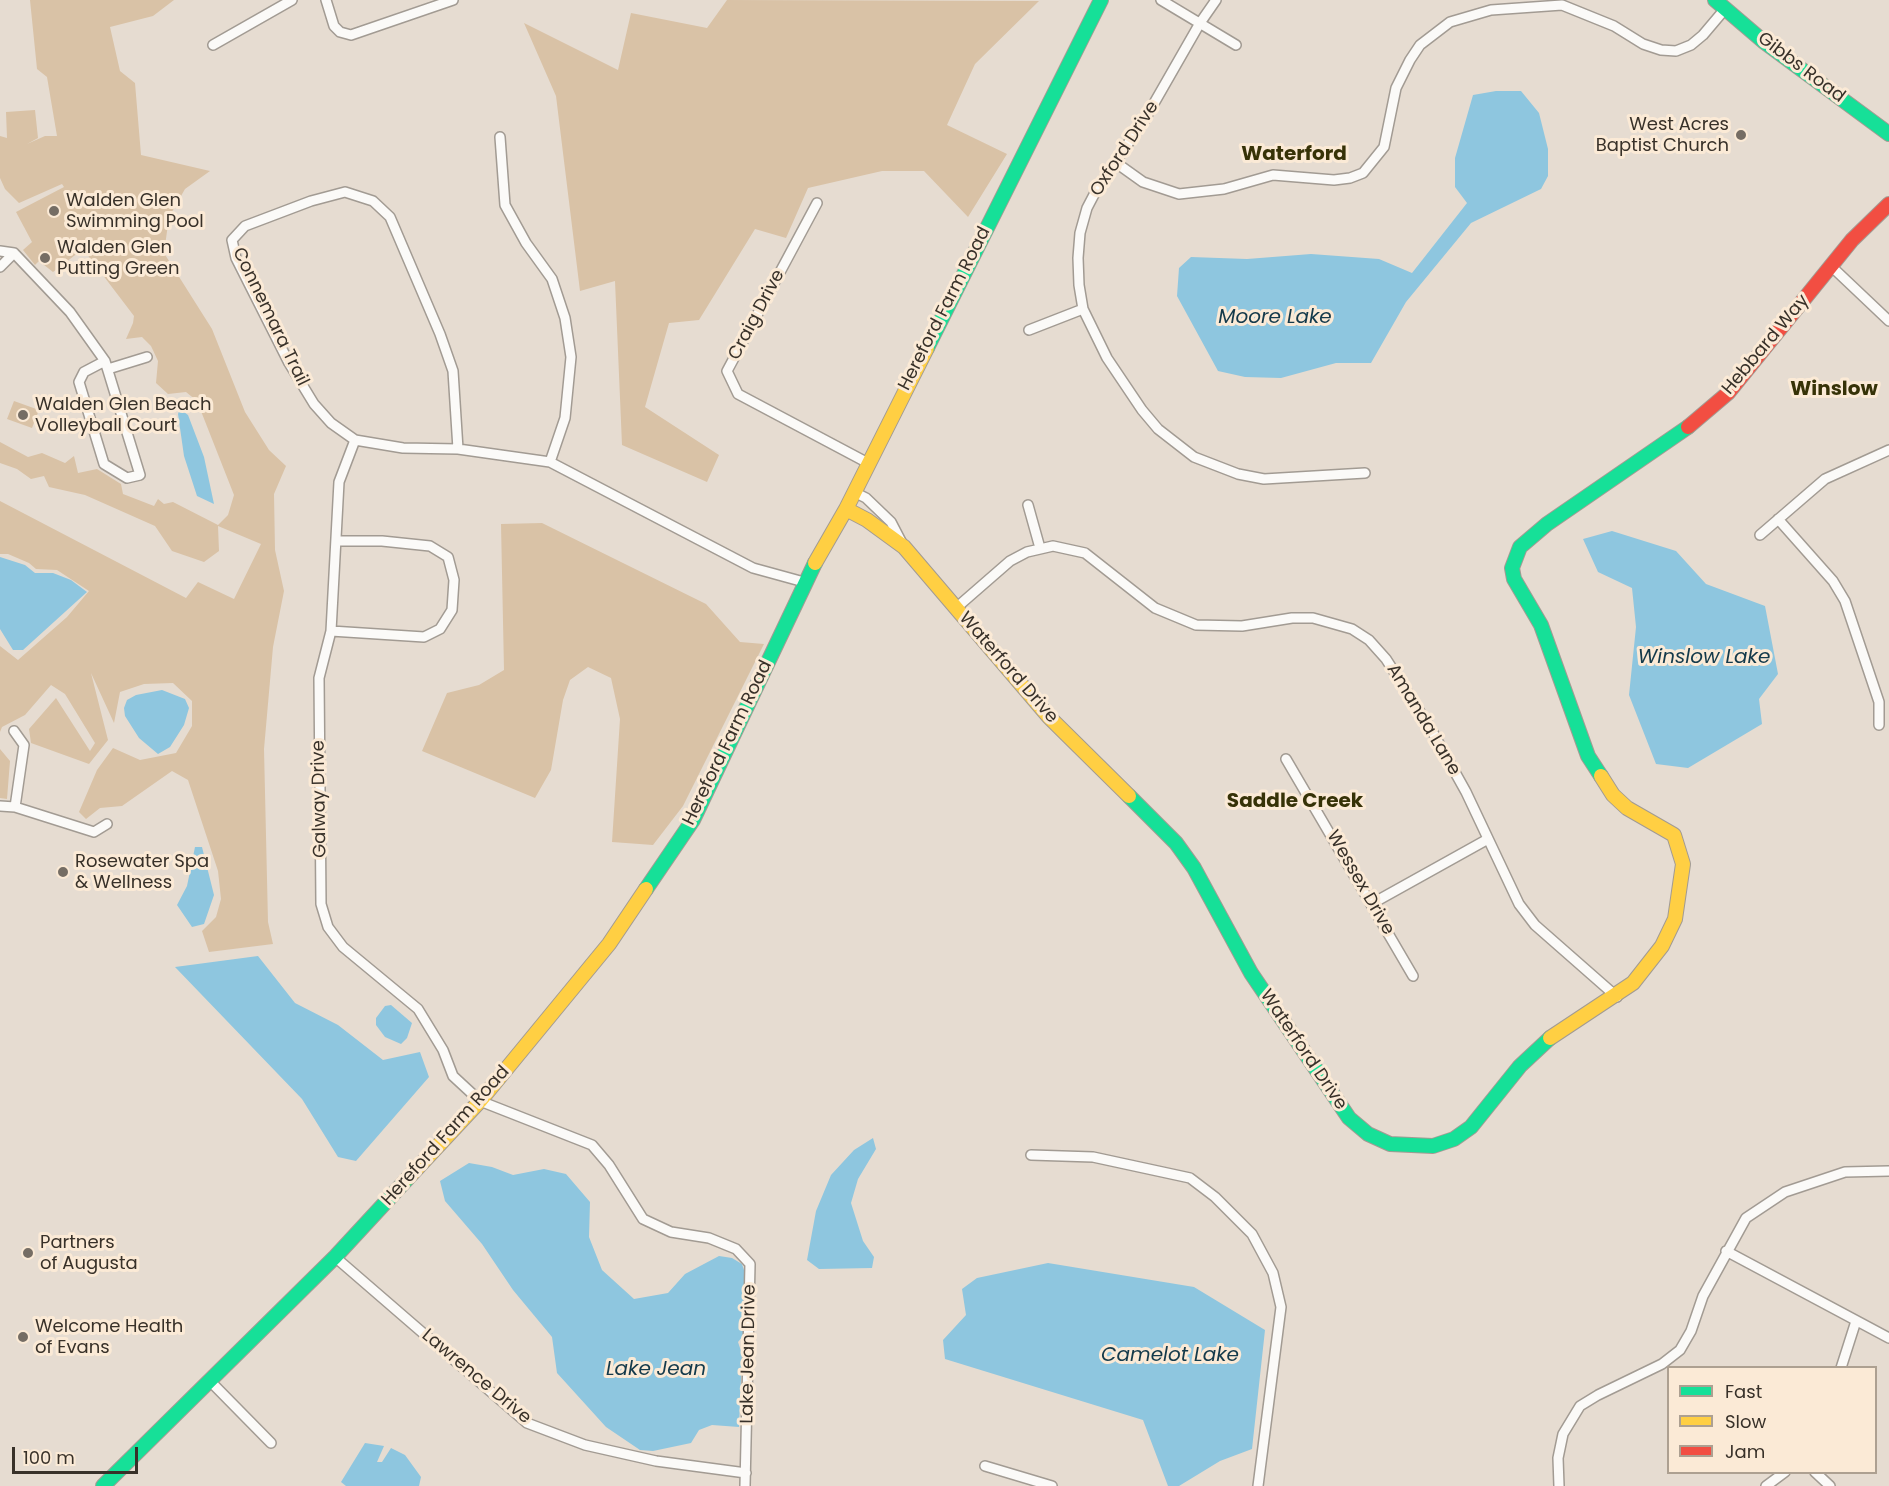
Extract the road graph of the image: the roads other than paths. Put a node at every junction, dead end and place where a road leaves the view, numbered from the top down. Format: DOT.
graph roads {
  1 [pos="292,0"];
  2 [pos="326,0"];
  3 [pos="453,0"];
  4 [pos="1101,0"];
  5 [pos="1161,0"];
  6 [pos="1216,0"];
  7 [pos="1720,4"];
  8 [pos="1200,23"];
  9 [pos="213,45"];
  10 [pos="1236,45"];
  11 [pos="1889,134"];
  12 [pos="500,137"];
  13 [pos="1115,162"];
  14 [pos="817,203"];
  15 [pos="1889,204"];
  16 [pos="0,251"];
  17 [pos="14,253"];
  18 [pos="1831,266"];
  19 [pos="0,267"];
  20 [pos="1083,309"];
  21 [pos="1889,321"];
  22 [pos="1029,330"];
  23 [pos="147,357"];
  24 [pos="107,365"];
  25 [pos="355,440"];
  26 [pos="458,449"];
  27 [pos="1889,450"];
  28 [pos="550,462"];
  29 [pos="868,463"];
  30 [pos="1628,470"];
  31 [pos="1365,473"];
  32 [pos="854,492"];
  33 [pos="1028,505"];
  34 [pos="846,509"];
  35 [pos="1778,519"];
  36 [pos="886,526"];
  37 [pos="1760,535"];
  38 [pos="336,541"];
  39 [pos="1040,548"];
  40 [pos="804,582"];
  41 [pos="956,608"];
  42 [pos="331,631"];
  43 [pos="1879,725"];
  44 [pos="14,731"];
  45 [pos="1286,759"];
  46 [pos="0,806"];
  47 [pos="15,807"];
  48 [pos="107,824"];
  49 [pos="1488,839"];
  50 [pos="1372,903"];
  51 [pos="1413,976"];
  52 [pos="1617,997"];
  53 [pos="480,1101"];
  54 [pos="1031,1155"];
  55 [pos="1889,1171"];
  56 [pos="1726,1251"];
  57 [pos="335,1257"];
  58 [pos="1856,1320"];
  59 [pos="1889,1338"];
  60 [pos="1842,1366"];
  61 [pos="210,1381"];
  62 [pos="271,1443"];
  63 [pos="985,1466"];
  64 [pos="746,1473"];
  65 [pos="1784,1474"];
  66 [pos="1816,1474"];
  67 [pos="1032,1482"];
  68 [pos="103,1486"];
  69 [pos="745,1486"];
  70 [pos="1052,1486"];
  71 [pos="1258,1486"];
  72 [pos="1559,1486"];
  73 [pos="1766,1486"];
  74 [pos="1830,1486"];
  1 -- 9 [label="street"];
  2 -- 3 [label="street"];
  4 -- 29 [label="street, Hereford Farm Road"];
  5 -- 8 [label="street"];
  6 -- 8 [label="street, Oxford Drive"];
  7 -- 11 [label="street, Gibbs Road"];
  7 -- 13 [label="street"];
  8 -- 10 [label="street"];
  8 -- 13 [label="street, Oxford Drive"];
  12 -- 28 [label="street"];
  13 -- 20 [label="street, Oxford Drive"];
  14 -- 29 [label="street, Craig Drive"];
  15 -- 18 [label="street, Hebbard Way"];
  16 -- 17 [label="street"];
  17 -- 19 [label="street"];
  17 -- 24 [label="street"];
  18 -- 21 [label="street"];
  18 -- 30 [label="street, Hebbard Way"];
  20 -- 22 [label="street"];
  20 -- 31 [label="street, Oxford Drive"];
  23 -- 24 [label="street"];
  24 -- 24 [label="street"];
  25 -- 26 [label="street, Connemara Trail"];
  25 -- 26 [label="street, Connemara Trail"];
  25 -- 38 [label="street, Galway Drive"];
  26 -- 28 [label="street, Connemara Trail"];
  27 -- 35 [label="street"];
  28 -- 40 [label="street, Connemara Trail"];
  29 -- 32 [label="street, Hereford Farm Road"];
  30 -- 52 [label="street, Waterford Drive"];
  32 -- 34 [label="street, Hereford Farm Road"];
  32 -- 36 [label="street, Waterford Drive"];
  33 -- 39 [label="street"];
  34 -- 36 [label="street, Waterford Drive"];
  34 -- 40 [label="street, Hereford Farm Road"];
  35 -- 37 [label="street"];
  35 -- 43 [label="street"];
  36 -- 41 [label="street, Waterford Drive"];
  38 -- 42 [label="street, Galway Drive"];
  38 -- 42 [label="street"];
  39 -- 41 [label="street, Amanda Lane"];
  39 -- 49 [label="street, Amanda Lane"];
  40 -- 53 [label="street, Hereford Farm Road"];
  41 -- 52 [label="street, Waterford Drive"];
  42 -- 53 [label="street, Galway Drive"];
  44 -- 47 [label="street"];
  45 -- 50 [label="street, Wessex Drive"];
  46 -- 47 [label="street"];
  47 -- 48 [label="street"];
  49 -- 50 [label="street"];
  49 -- 52 [label="street, Amanda Lane"];
  50 -- 51 [label="street, Wessex Drive"];
  53 -- 57 [label="street, Hereford Farm Road"];
  53 -- 64 [label="street, Lake Jean Drive"];
  54 -- 71 [label="street"];
  55 -- 56 [label="street"];
  56 -- 58 [label="street"];
  56 -- 72 [label="street"];
  57 -- 61 [label="street, Hereford Farm Road"];
  57 -- 64 [label="street, Lawrence Drive"];
  58 -- 59 [label="street"];
  58 -- 60 [label="street"];
  61 -- 62 [label="street"];
  61 -- 68 [label="street, Hereford Farm Road"];
  63 -- 67 [label="street"];
  64 -- 69 [label="street, Lake Jean Drive"];
  65 -- 73 [label="street"];
  66 -- 74 [label="street"];
  67 -- 70 [label="street"];
}
